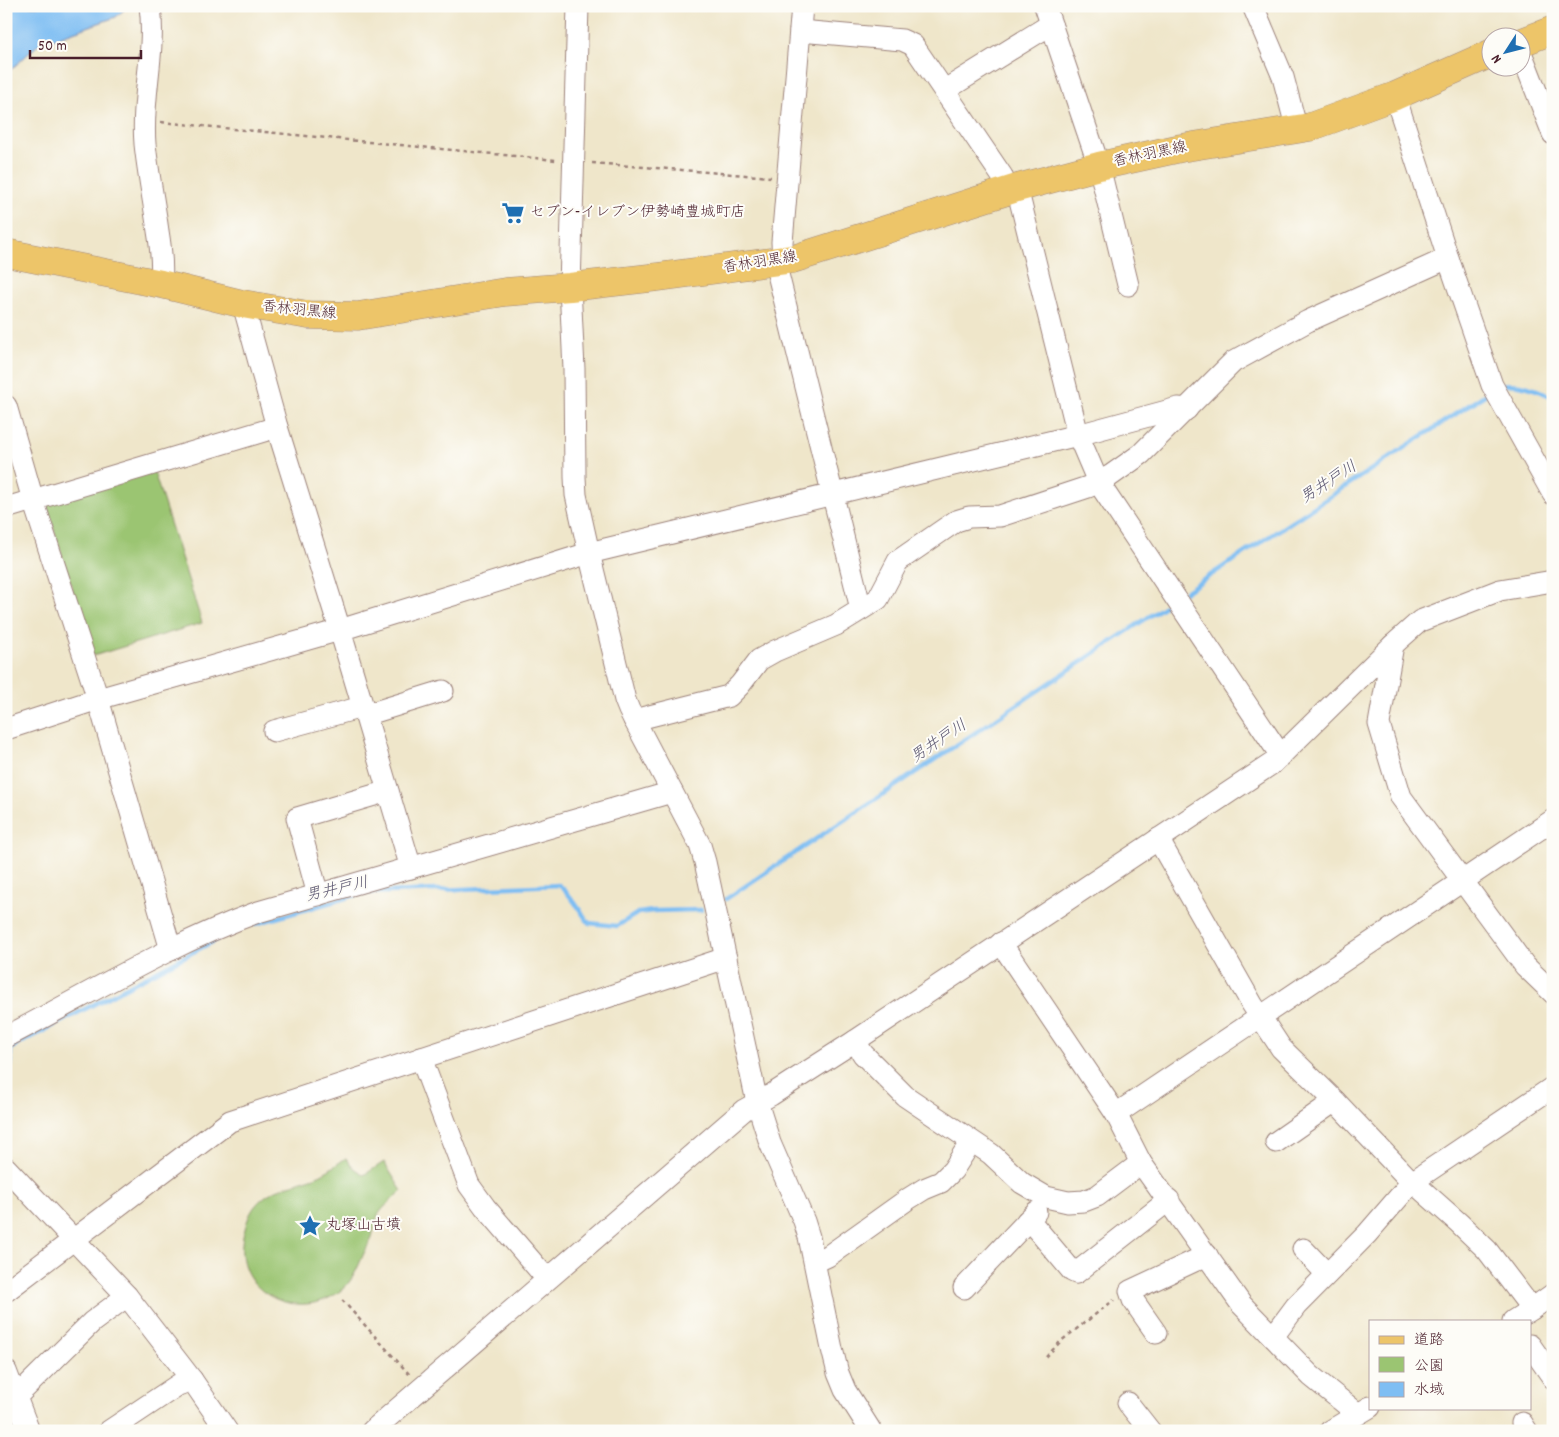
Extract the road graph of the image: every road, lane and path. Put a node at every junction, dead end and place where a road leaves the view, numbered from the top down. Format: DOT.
graph roads {
  1 [pos="150,6"];
  2 [pos="578,6"];
  3 [pos="802,6"];
  4 [pos="1045,6"];
  5 [pos="1252,6"];
  6 [pos="1052,27"];
  7 [pos="1553,30"];
  8 [pos="800,31"];
  9 [pos="1532,38"];
  10 [pos="1482,58"];
  11 [pos="1531,78"];
  12 [pos="945,90"];
  13 [pos="1395,96"];
  14 [pos="145,120"];
  15 [pos="1297,130"];
  16 [pos="1553,134"];
  17 [pos="574,162"];
  18 [pos="1099,166"];
  19 [pos="788,178"];
  20 [pos="1012,189"];
  21 [pos="6,253"];
  22 [pos="1448,258"];
  23 [pos="779,261"];
  24 [pos="161,284"];
  25 [pos="1128,285"];
  26 [pos="570,287"];
  27 [pos="243,304"];
  28 [pos="6,406"];
  29 [pos="1187,409"];
  30 [pos="277,428"];
  31 [pos="1078,435"];
  32 [pos="1098,482"];
  33 [pos="833,494"];
  34 [pos="1553,494"];
  35 [pos="33,500"];
  36 [pos="6,508"];
  37 [pos="589,552"];
  38 [pos="1553,581"];
  39 [pos="861,609"];
  40 [pos="340,630"];
  41 [pos="1393,644"];
  42 [pos="443,691"];
  43 [pos="98,699"];
  44 [pos="364,711"];
  45 [pos="634,720"];
  46 [pos="6,729"];
  47 [pos="274,732"];
  48 [pos="1281,756"];
  49 [pos="388,791"];
  50 [pos="672,792"];
  51 [pos="1553,820"];
  52 [pos="1158,839"];
  53 [pos="412,868"];
  54 [pos="1462,882"];
  55 [pos="318,895"];
  56 [pos="1001,943"];
  57 [pos="171,950"];
  58 [pos="726,958"];
  59 [pos="1553,993"];
  60 [pos="1260,1016"];
  61 [pos="6,1037"];
  62 [pos="855,1041"];
  63 [pos="421,1058"];
  64 [pos="1553,1087"];
  65 [pos="1335,1101"];
  66 [pos="757,1102"];
  67 [pos="1116,1114"];
  68 [pos="971,1142"];
  69 [pos="1276,1142"];
  70 [pos="1141,1163"];
  71 [pos="6,1168"];
  72 [pos="1412,1182"];
  73 [pos="1046,1197"];
  74 [pos="1169,1200"];
  75 [pos="1027,1221"];
  76 [pos="75,1239"];
  77 [pos="1302,1249"];
  78 [pos="1207,1255"];
  79 [pos="815,1262"];
  80 [pos="1328,1274"];
  81 [pos="547,1279"];
  82 [pos="964,1288"];
  83 [pos="6,1290"];
  84 [pos="1130,1291"];
  85 [pos="1553,1294"];
  86 [pos="127,1296"];
  87 [pos="342,1300"];
  88 [pos="1532,1309"];
  89 [pos="1515,1320"];
  90 [pos="1156,1333"];
  91 [pos="1273,1337"];
  92 [pos="1532,1348"];
  93 [pos="1046,1357"];
  94 [pos="6,1372"];
  95 [pos="1553,1378"];
  96 [pos="192,1380"];
  97 [pos="422,1388"];
  98 [pos="11,1402"];
  99 [pos="1128,1403"];
  100 [pos="1364,1410"];
  101 [pos="29,1431"];
  102 [pos="109,1431"];
  103 [pos="227,1431"];
  104 [pos="372,1431"];
  105 [pos="871,1431"];
  106 [pos="1150,1431"];
  107 [pos="1330,1431"];
  1 -- 14 [label="street"];
  2 -- 17 [label="street"];
  3 -- 8 [label="street"];
  4 -- 6 [label="street"];
  5 -- 15 [label="street"];
  6 -- 12 [label="street"];
  6 -- 18 [label="street"];
  7 -- 9 [label="main road"];
  8 -- 12 [label="street"];
  8 -- 19 [label="street"];
  10 -- 13 [label="main road, 香林羽黒線"];
  11 -- 16 [label="street"];
  12 -- 20 [label="street"];
  13 -- 15 [label="main road, 香林羽黒線"];
  13 -- 22 [label="street"];
  14 -- 17 [label="path"];
  14 -- 24 [label="street"];
  15 -- 18 [label="main road, 香林羽黒線"];
  17 -- 19 [label="path"];
  17 -- 26 [label="street"];
  18 -- 20 [label="main road, 香林羽黒線"];
  18 -- 25 [label="street"];
  19 -- 23 [label="street"];
  20 -- 23 [label="main road, 香林羽黒線"];
  20 -- 31 [label="street"];
  21 -- 24 [label="main road, 香林羽黒線"];
  22 -- 29 [label="street"];
  22 -- 34 [label="street"];
  23 -- 26 [label="main road, 香林羽黒線"];
  23 -- 33 [label="street"];
  24 -- 27 [label="main road, 香林羽黒線"];
  26 -- 27 [label="main road, 香林羽黒線"];
  26 -- 37 [label="street"];
  27 -- 30 [label="street"];
  28 -- 35 [label="street"];
  29 -- 31 [label="street"];
  29 -- 32 [label="street"];
  30 -- 35 [label="street"];
  30 -- 40 [label="street"];
  31 -- 32 [label="street"];
  31 -- 33 [label="street"];
  32 -- 39 [label="street"];
  32 -- 48 [label="street"];
  33 -- 37 [label="street"];
  33 -- 39 [label="street"];
  35 -- 36 [label="street"];
  35 -- 43 [label="street"];
  37 -- 40 [label="street"];
  37 -- 45 [label="street"];
  38 -- 41 [label="street"];
  39 -- 45 [label="street"];
  40 -- 43 [label="street"];
  40 -- 44 [label="street"];
  41 -- 48 [label="street"];
  41 -- 54 [label="street"];
  42 -- 44 [label="street"];
  43 -- 46 [label="street"];
  43 -- 57 [label="street"];
  44 -- 47 [label="street"];
  44 -- 49 [label="street"];
  45 -- 50 [label="street"];
  48 -- 52 [label="street"];
  49 -- 53 [label="street"];
  49 -- 55 [label="street"];
  50 -- 53 [label="street"];
  50 -- 58 [label="street"];
  51 -- 54 [label="street"];
  52 -- 56 [label="street"];
  52 -- 60 [label="street"];
  53 -- 55 [label="street"];
  54 -- 59 [label="street"];
  54 -- 60 [label="street"];
  55 -- 57 [label="street"];
  56 -- 62 [label="street"];
  56 -- 67 [label="street"];
  57 -- 61 [label="street"];
  58 -- 63 [label="street"];
  58 -- 66 [label="street"];
  60 -- 65 [label="street"];
  60 -- 67 [label="street"];
  62 -- 66 [label="street"];
  62 -- 68 [label="street"];
  63 -- 76 [label="street"];
  63 -- 81 [label="street"];
  64 -- 72 [label="street"];
  65 -- 69 [label="street"];
  65 -- 72 [label="street"];
  66 -- 79 [label="street"];
  66 -- 81 [label="street"];
  67 -- 70 [label="street"];
  68 -- 73 [label="street"];
  68 -- 79 [label="street"];
  70 -- 73 [label="street"];
  70 -- 74 [label="street"];
  71 -- 76 [label="street"];
  72 -- 80 [label="street"];
  72 -- 88 [label="street"];
  73 -- 75 [label="street"];
  74 -- 75 [label="street"];
  74 -- 78 [label="street"];
  75 -- 82 [label="street"];
  76 -- 83 [label="street"];
  76 -- 86 [label="street"];
  77 -- 80 [label="street"];
  78 -- 84 [label="street"];
  78 -- 91 [label="street"];
  79 -- 105 [label="street"];
  80 -- 91 [label="street"];
  81 -- 97 [label="street"];
  84 -- 90 [label="street"];
  84 -- 93 [label="path"];
  85 -- 88 [label="street"];
  86 -- 96 [label="street"];
  86 -- 98 [label="street"];
  87 -- 97 [label="path"];
  88 -- 89 [label="street"];
  91 -- 100 [label="street"];
  92 -- 95 [label="street"];
  94 -- 98 [label="street"];
  96 -- 102 [label="street"];
  96 -- 103 [label="street"];
  97 -- 104 [label="street"];
  98 -- 101 [label="street"];
  99 -- 106 [label="street"];
  100 -- 107 [label="street"];
}
